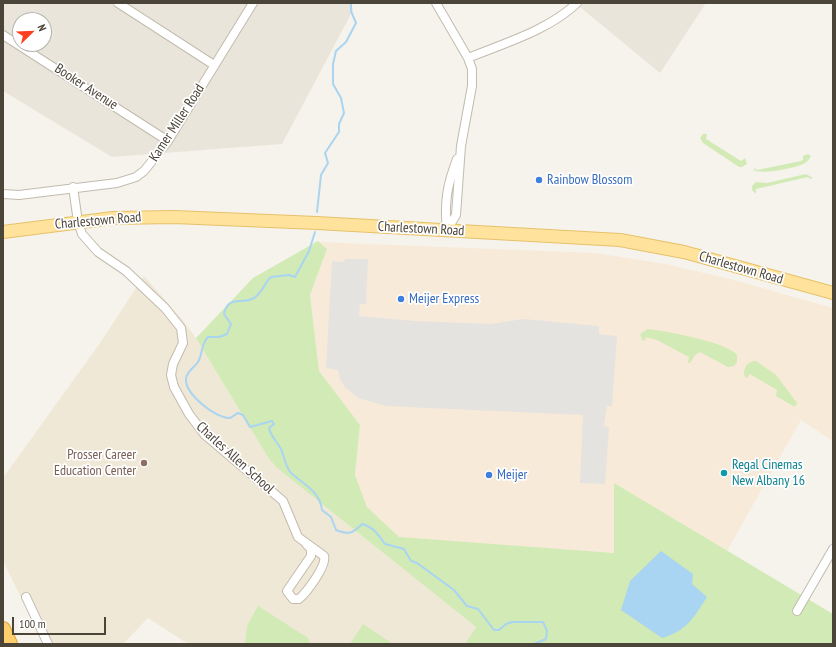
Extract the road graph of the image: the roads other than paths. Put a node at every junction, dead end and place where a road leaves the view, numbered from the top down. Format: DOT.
graph roads {
  1 [pos="118,3"];
  2 [pos="253,3"];
  3 [pos="436,3"];
  4 [pos="577,3"];
  5 [pos="3,35"];
  6 [pos="468,58"];
  7 [pos="214,65"];
  8 [pos="168,141"];
  9 [pos="73,187"];
  10 [pos="3,194"];
  11 [pos="78,222"];
  12 [pos="447,230"];
  13 [pos="3,232"];
  14 [pos="833,293"];
  15 [pos="307,544"];
  16 [pos="833,549"];
  17 [pos="26,598"];
  18 [pos="797,611"];
  19 [pos="3,629"];
  20 [pos="3,638"];
  21 [pos="6,644"];
  22 [pos="10,644"];
  23 [pos="48,644"];
  1 -- 7 [label="street"];
  2 -- 7 [label="street, Kamer Miller Road"];
  3 -- 6 [label="street"];
  4 -- 6 [label="street"];
  5 -- 8 [label="street, Booker Avenue"];
  6 -- 12 [label="street"];
  7 -- 8 [label="street, Kamer Miller Road"];
  8 -- 9 [label="street, Kamer Miller Road"];
  9 -- 10 [label="street, Kamer Miller Road"];
  9 -- 11 [label="street"];
  11 -- 12 [label="main road, Charlestown Road"];
  11 -- 13 [label="main road, Charlestown Road"];
  11 -- 15 [label="street, Charles Allen School"];
  12 -- 14 [label="main road, Charlestown Road"];
  15 -- 15 [label="street, Charles Allen School"];
  16 -- 18 [label="street"];
  17 -- 23 [label="street"];
  19 -- 22 [label="highway"];
  20 -- 21 [label="highway"];
}
